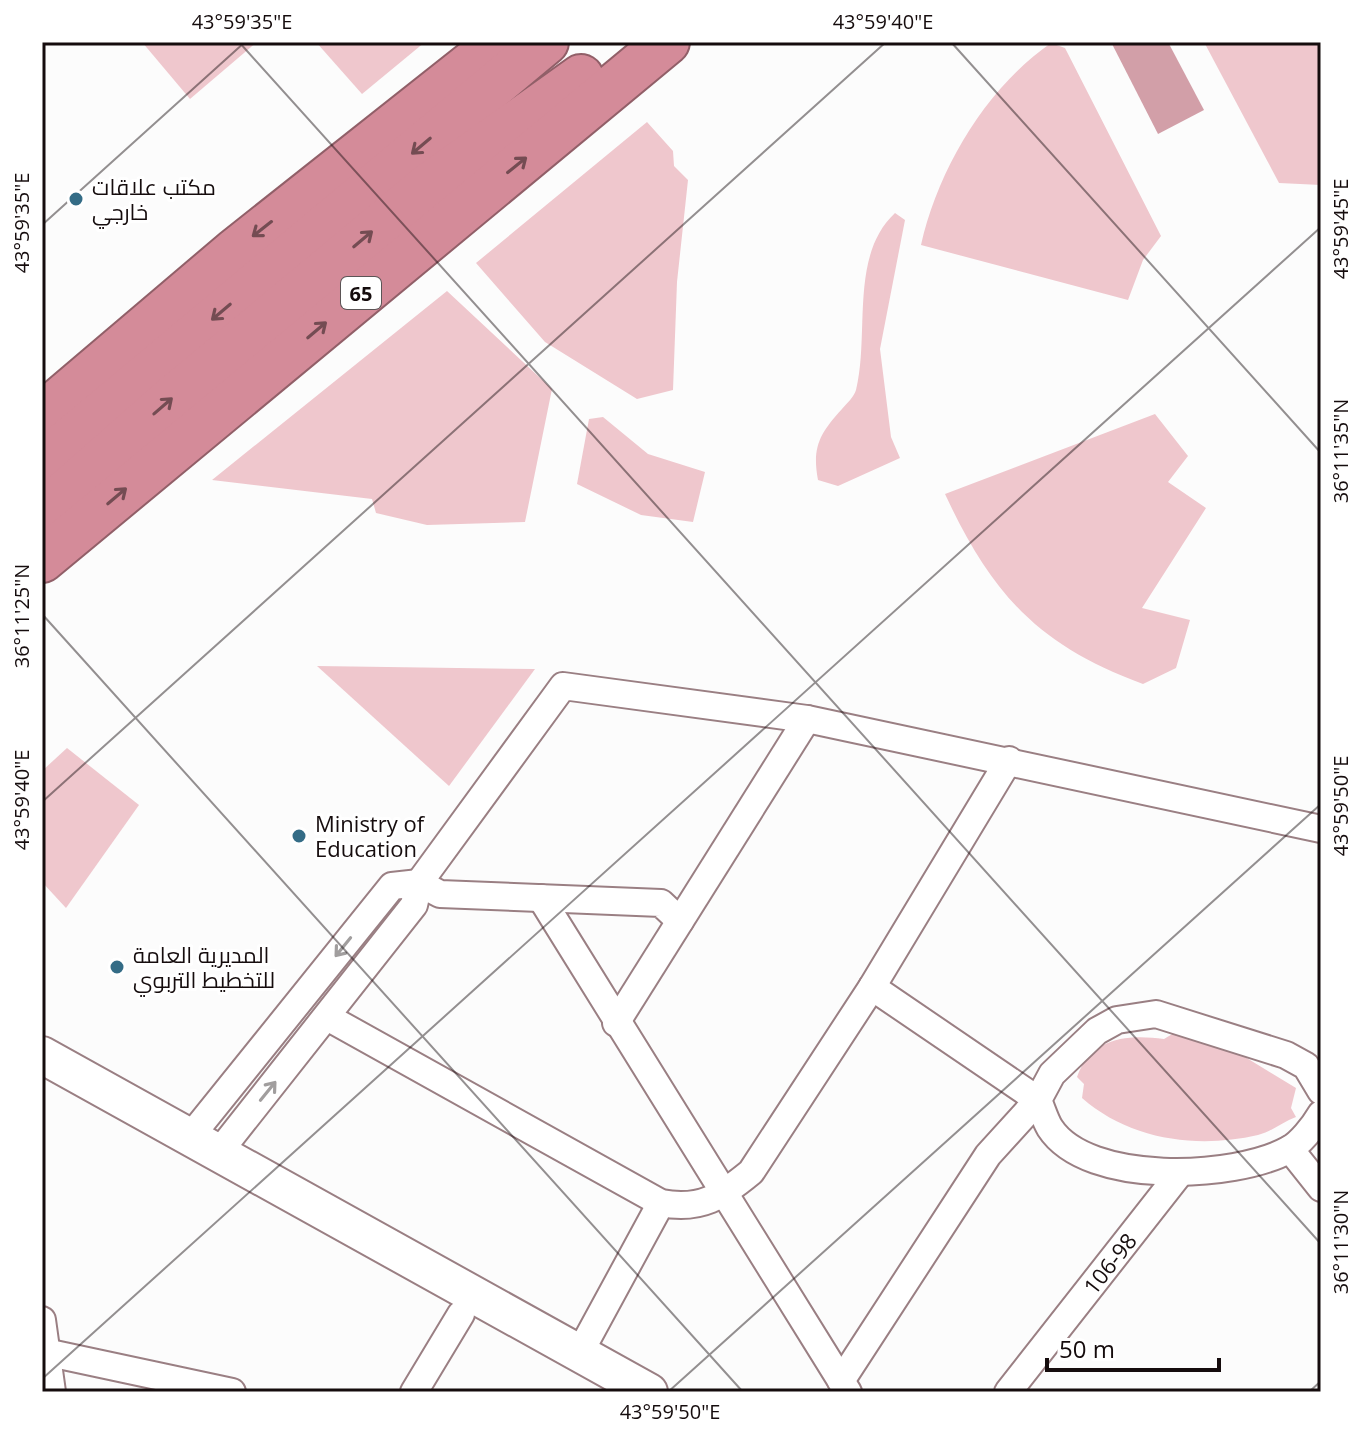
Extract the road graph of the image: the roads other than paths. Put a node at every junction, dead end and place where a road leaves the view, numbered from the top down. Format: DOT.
graph roads {
  1 [pos="499,42"];
  2 [pos="546,42"];
  3 [pos="626,42"];
  4 [pos="667,42"];
  5 [pos="104,360"];
  6 [pos="42,392"];
  7 [pos="42,415"];
  8 [pos="42,463"];
  9 [pos="46,546"];
  10 [pos="807,719"];
  11 [pos="1009,760"];
  12 [pos="1321,829"];
  13 [pos="419,883"];
  14 [pos="541,898"];
  15 [pos="680,921"];
  16 [pos="872,987"];
  17 [pos="327,1017"];
  18 [pos="616,1023"];
  19 [pos="42,1055"];
  20 [pos="42,1080"];
  21 [pos="1321,1091"];
  22 [pos="1038,1100"];
  23 [pos="1321,1114"];
  24 [pos="205,1144"];
  25 [pos="1290,1149"];
  26 [pos="1180,1173"];
  27 [pos="1321,1188"];
  28 [pos="724,1195"];
  29 [pos="661,1203"];
  30 [pos="461,1314"];
  31 [pos="42,1320"];
  32 [pos="45,1352"];
  33 [pos="579,1354"];
  34 [pos="844,1387"];
  35 [pos="52,1392"];
  36 [pos="232,1392"];
  37 [pos="414,1392"];
  38 [pos="600,1392"];
  39 [pos="649,1392"];
  40 [pos="1008,1392"];
  1 -- 5 [label="highway, one-way"];
  2 -- 8 [label="highway, one-way"];
  9 -- 3 [label="highway, 65, one-way"];
  9 -- 4 [label="highway, 65, one-way"];
  5 -- 6 [label="highway"];
  5 -- 7 [label="highway"];
  10 -- 11 [label="street"];
  10 -- 13 [label="street"];
  10 -- 15 [label="street"];
  11 -- 12 [label="street"];
  11 -- 16 [label="street"];
  13 -- 14 [label="street"];
  13 -- 17 [label="street"];
  13 -- 24 [label="street, one-way"];
  14 -- 15 [label="street"];
  14 -- 18 [label="street"];
  15 -- 18 [label="street"];
  16 -- 22 [label="street"];
  16 -- 28 [label="street"];
  24 -- 17 [label="street, one-way"];
  17 -- 29 [label="street"];
  18 -- 28 [label="street"];
  19 -- 24 [label="street"];
  20 -- 30 [label="street"];
  21 -- 22 [label="street"];
  22 -- 26 [label="street"];
  22 -- 34 [label="street"];
  23 -- 25 [label="street"];
  24 -- 33 [label="street"];
  25 -- 26 [label="street"];
  25 -- 27 [label="street"];
  26 -- 40 [label="street, 106-98"];
  28 -- 29 [label="street"];
  28 -- 34 [label="street"];
  29 -- 33 [label="street"];
  30 -- 37 [label="street"];
  30 -- 38 [label="street"];
  31 -- 32 [label="street"];
  32 -- 35 [label="street"];
  32 -- 36 [label="street"];
  33 -- 39 [label="street"];
}
